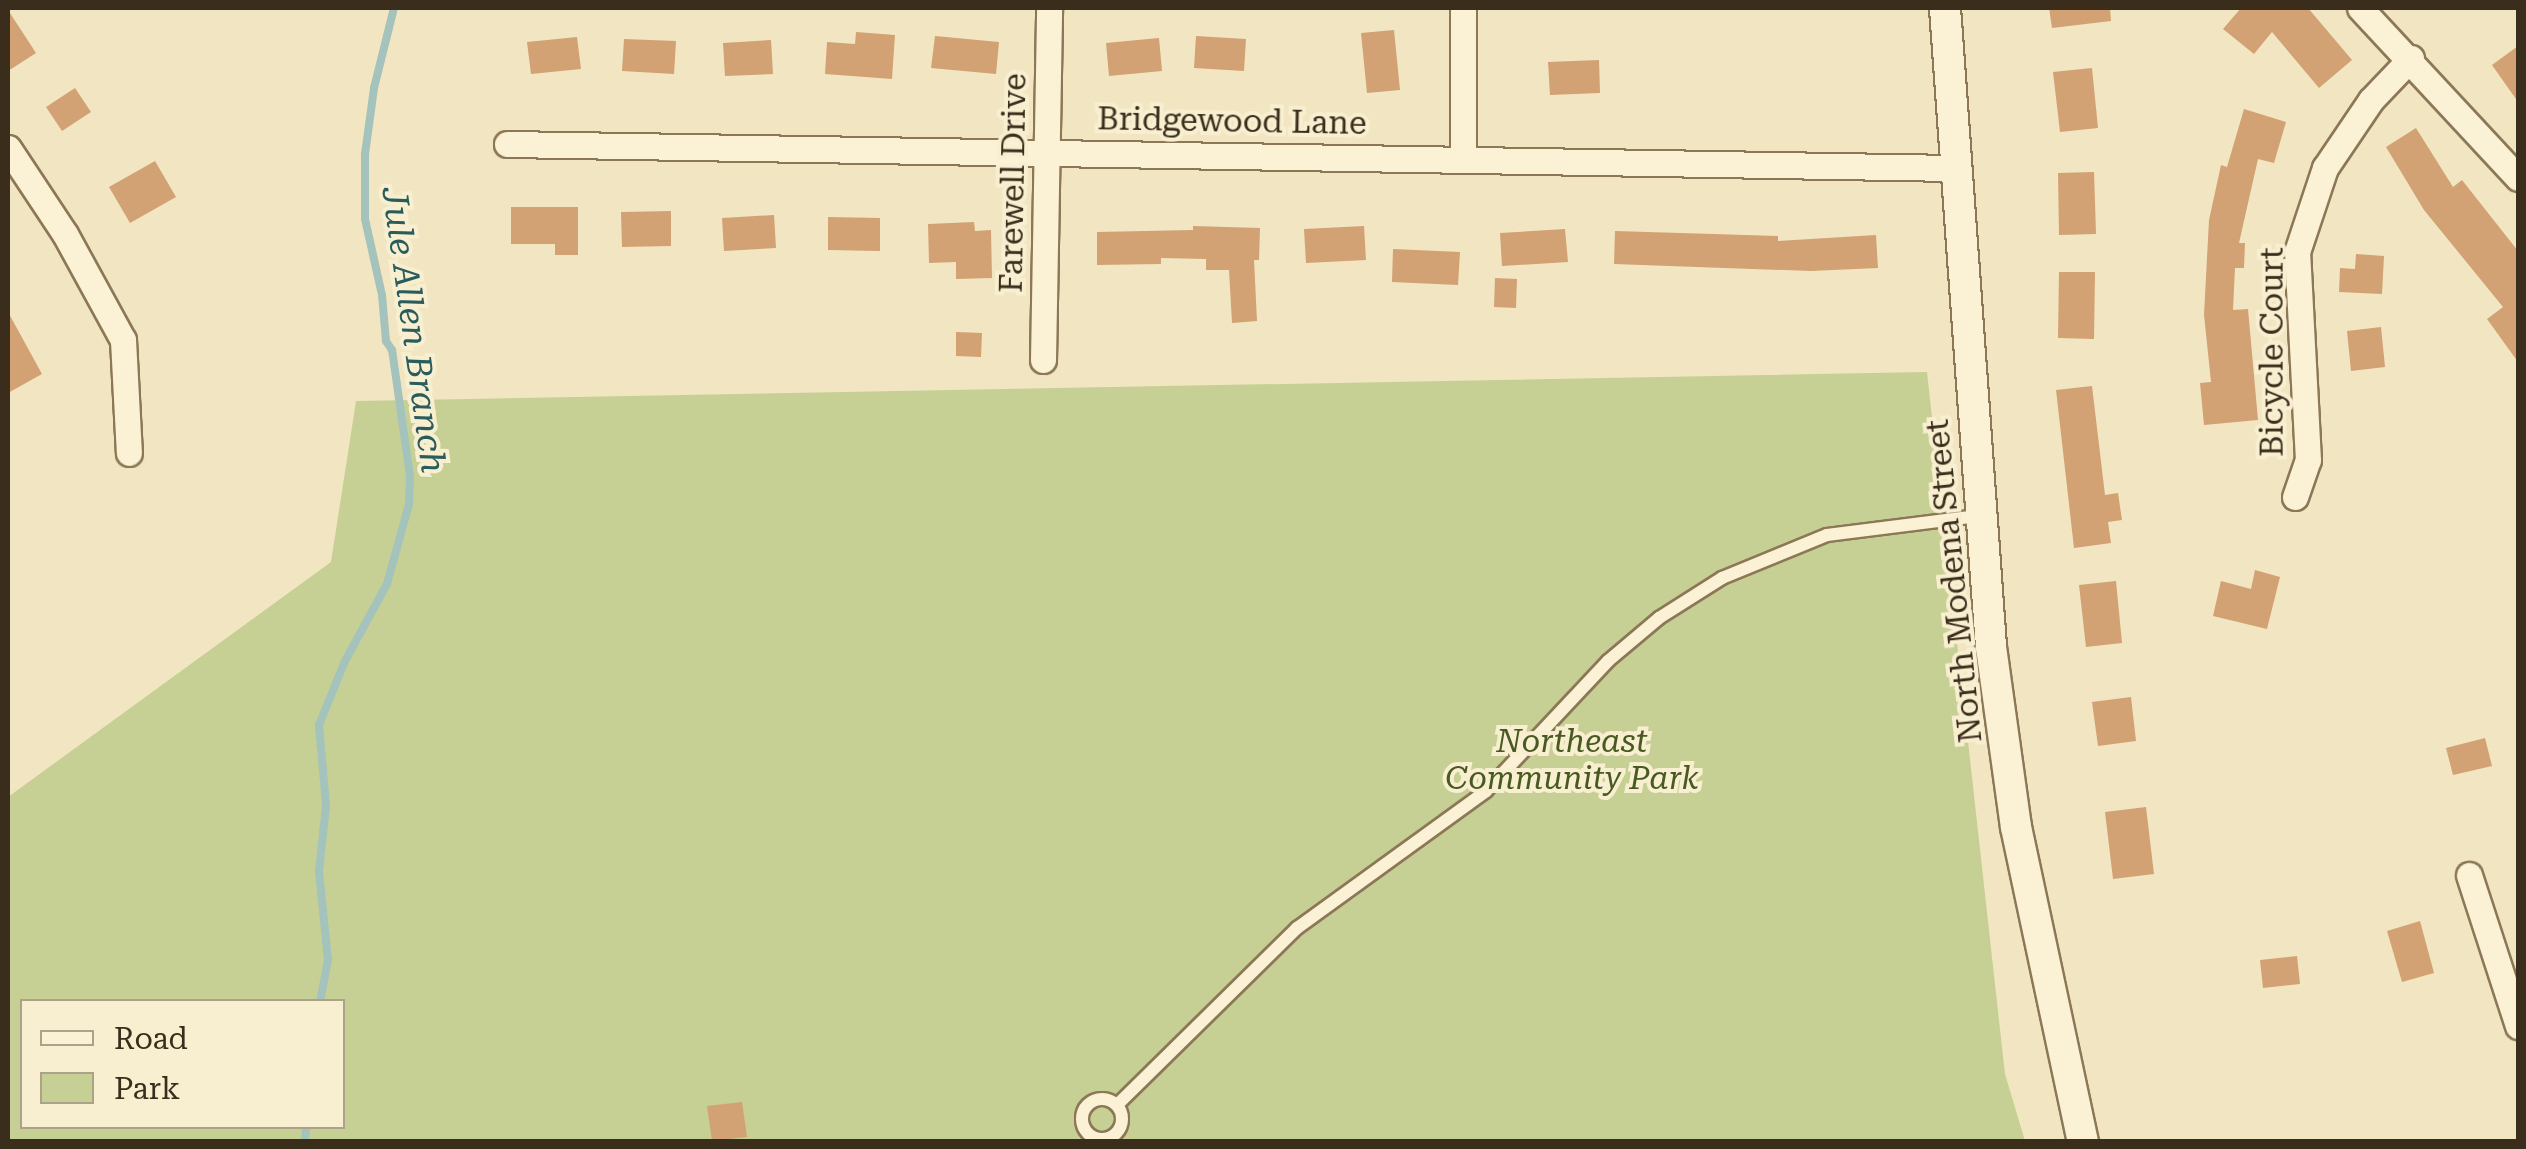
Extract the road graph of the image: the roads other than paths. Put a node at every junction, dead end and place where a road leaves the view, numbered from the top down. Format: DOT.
graph roads {
  1 [pos="1049,8"];
  2 [pos="1463,8"];
  3 [pos="1945,8"];
  4 [pos="2360,8"];
  5 [pos="2412,58"];
  6 [pos="507,144"];
  7 [pos="8,148"];
  8 [pos="1046,150"];
  9 [pos="1464,158"];
  10 [pos="1956,168"];
  11 [pos="2518,178"];
  12 [pos="1043,360"];
  13 [pos="129,452"];
  14 [pos="2295,498"];
  15 [pos="1978,516"];
  16 [pos="2469,874"];
  17 [pos="2518,1026"];
  18 [pos="1119,1104"];
  19 [pos="2083,1142"];
  1 -- 8 [label="street, Farewell Drive"];
  2 -- 9 [label="street"];
  3 -- 10 [label="street, North Modena Street"];
  4 -- 5 [label="street"];
  5 -- 11 [label="street"];
  5 -- 14 [label="street, Bicycle Court"];
  6 -- 8 [label="street, Bridgewood Lane"];
  7 -- 13 [label="street"];
  8 -- 9 [label="street, Bridgewood Lane"];
  8 -- 12 [label="street, Farewell Drive"];
  9 -- 10 [label="street, Bridgewood Lane"];
  10 -- 15 [label="street, North Modena Street"];
  15 -- 18 [label="lane"];
  15 -- 19 [label="street, North Modena Street"];
  16 -- 17 [label="street"];
}
